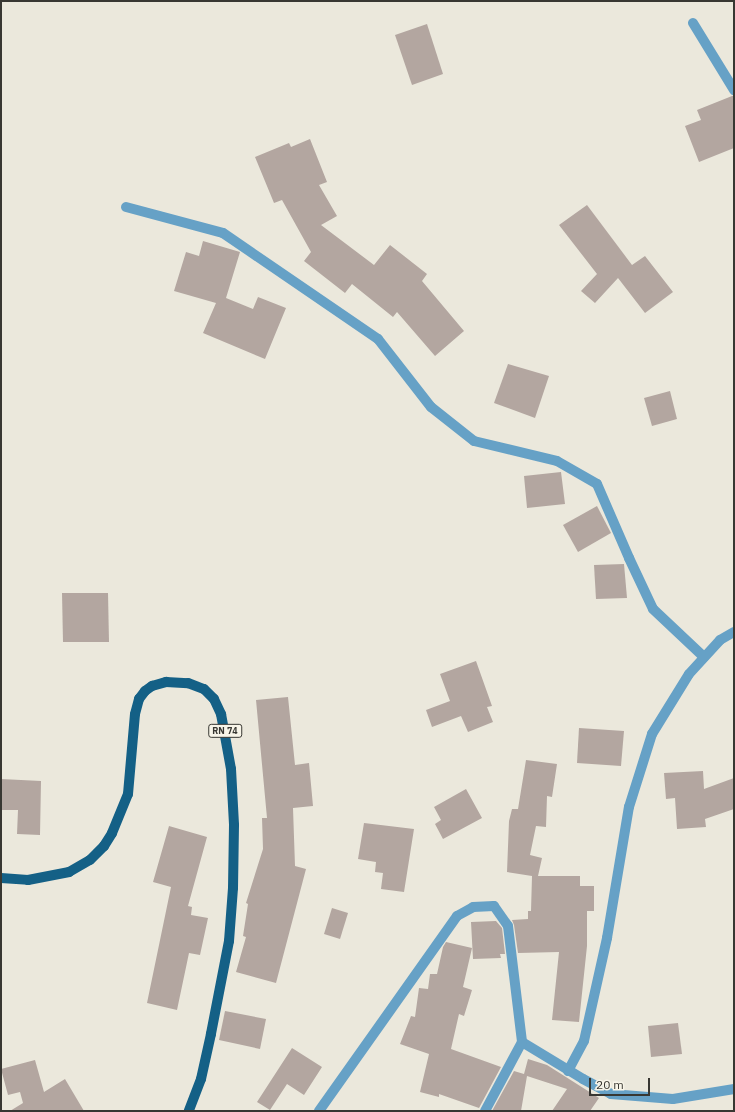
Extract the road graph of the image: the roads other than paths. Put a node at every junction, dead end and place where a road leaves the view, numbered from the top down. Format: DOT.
graph roads {
  1 [pos="693,23"];
  2 [pos="734,90"];
  3 [pos="126,207"];
  4 [pos="734,632"];
  5 [pos="704,657"];
  6 [pos="1,878"];
  7 [pos="522,1042"];
  8 [pos="568,1071"];
  9 [pos="734,1089"];
  10 [pos="189,1111"];
  11 [pos="319,1111"];
  12 [pos="485,1111"];
  1 -- 2 [label="street"];
  3 -- 5 [label="street"];
  4 -- 5 [label="street"];
  5 -- 8 [label="street"];
  6 -- 10 [label="main road, RN 74"];
  7 -- 8 [label="street"];
  7 -- 11 [label="street"];
  7 -- 12 [label="street"];
  8 -- 9 [label="street"];
}
